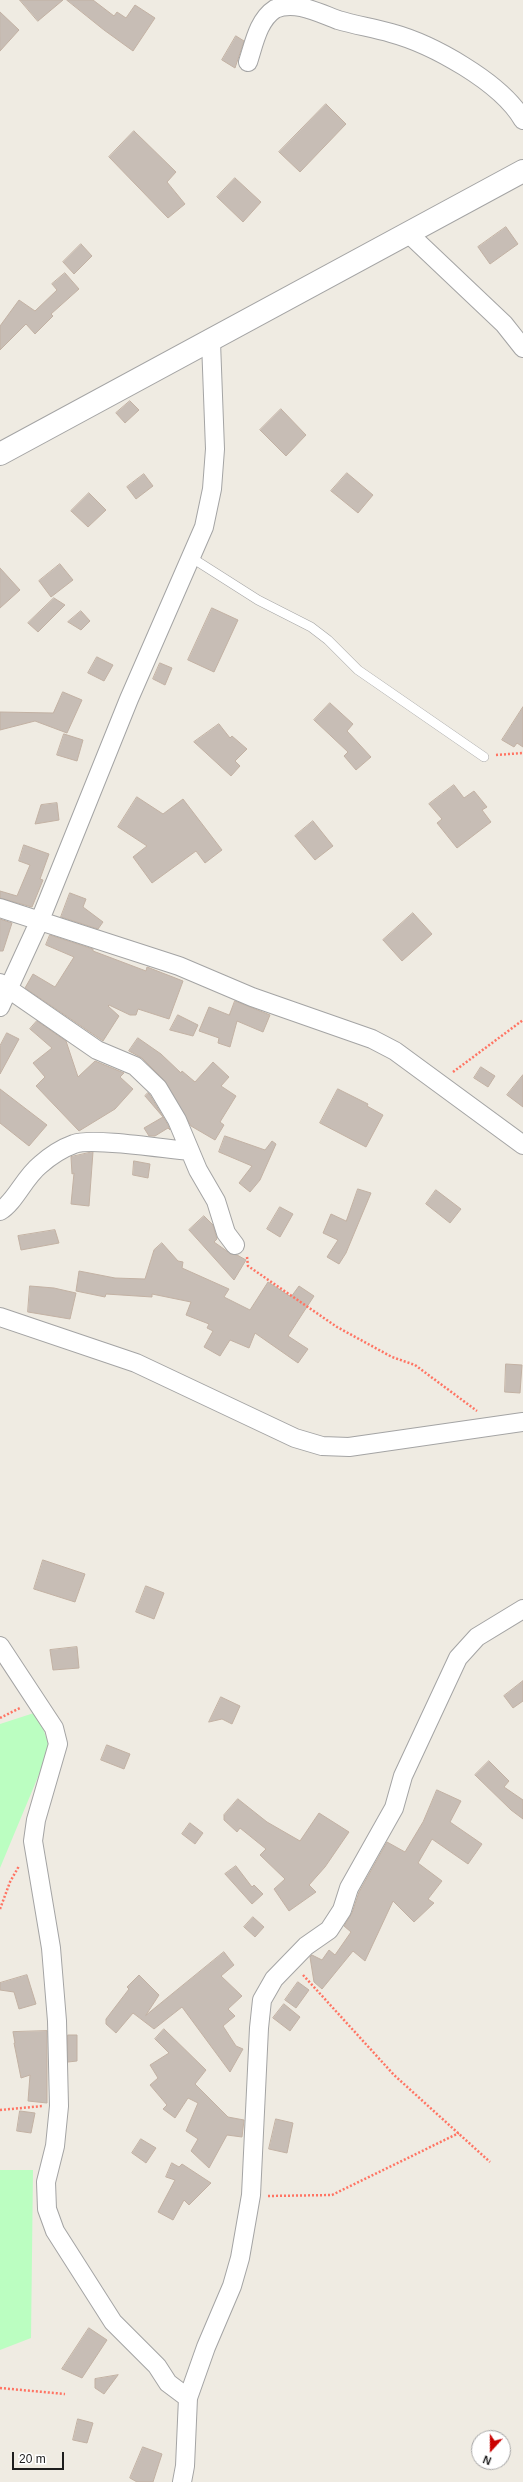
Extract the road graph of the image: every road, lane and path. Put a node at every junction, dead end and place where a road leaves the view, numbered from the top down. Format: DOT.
graph roads {
  1 [pos="248,62"];
  2 [pos="523,120"];
  3 [pos="523,171"];
  4 [pos="408,232"];
  5 [pos="211,342"];
  6 [pos="523,348"];
  7 [pos="0,454"];
  8 [pos="192,558"];
  9 [pos="523,753"];
  10 [pos="484,757"];
  11 [pos="0,908"];
  12 [pos="40,920"];
  13 [pos="4,986"];
  14 [pos="0,1007"];
  15 [pos="523,1020"];
  16 [pos="441,1086"];
  17 [pos="523,1145"];
  18 [pos="189,1151"];
  19 [pos="0,1211"];
  20 [pos="236,1245"];
  21 [pos="0,1317"];
  22 [pos="523,1422"];
  23 [pos="499,1425"];
  24 [pos="523,1609"];
  25 [pos="0,1646"];
  26 [pos="35,1702"];
  27 [pos="0,1718"];
  28 [pos="33,1841"];
  29 [pos="0,1909"];
  30 [pos="292,1962"];
  31 [pos="59,2106"];
  32 [pos="0,2110"];
  33 [pos="459,2133"];
  34 [pos="490,2162"];
  35 [pos="251,2195"];
  36 [pos="0,2388"];
  37 [pos="65,2394"];
  38 [pos="188,2398"];
  39 [pos="182,2482"];
  1 -- 2 [label="street"];
  3 -- 4 [label="street"];
  4 -- 5 [label="street"];
  4 -- 6 [label="street"];
  5 -- 7 [label="street"];
  5 -- 8 [label="street"];
  8 -- 10 [label="lane"];
  8 -- 12 [label="street"];
  9 -- 10 [label="path"];
  11 -- 12 [label="street"];
  12 -- 13 [label="street"];
  12 -- 16 [label="street"];
  13 -- 14 [label="street"];
  13 -- 18 [label="street"];
  15 -- 16 [label="path"];
  16 -- 17 [label="street"];
  18 -- 19 [label="street"];
  18 -- 20 [label="street"];
  20 -- 23 [label="path"];
  21 -- 23 [label="street"];
  22 -- 23 [label="street"];
  24 -- 30 [label="street"];
  25 -- 26 [label="street"];
  26 -- 27 [label="path"];
  26 -- 28 [label="street"];
  28 -- 29 [label="path"];
  28 -- 31 [label="street"];
  30 -- 33 [label="path"];
  30 -- 35 [label="street"];
  31 -- 32 [label="path"];
  31 -- 38 [label="street"];
  33 -- 34 [label="path"];
  33 -- 35 [label="path"];
  35 -- 38 [label="street"];
  36 -- 37 [label="path"];
  38 -- 39 [label="street"];
}
